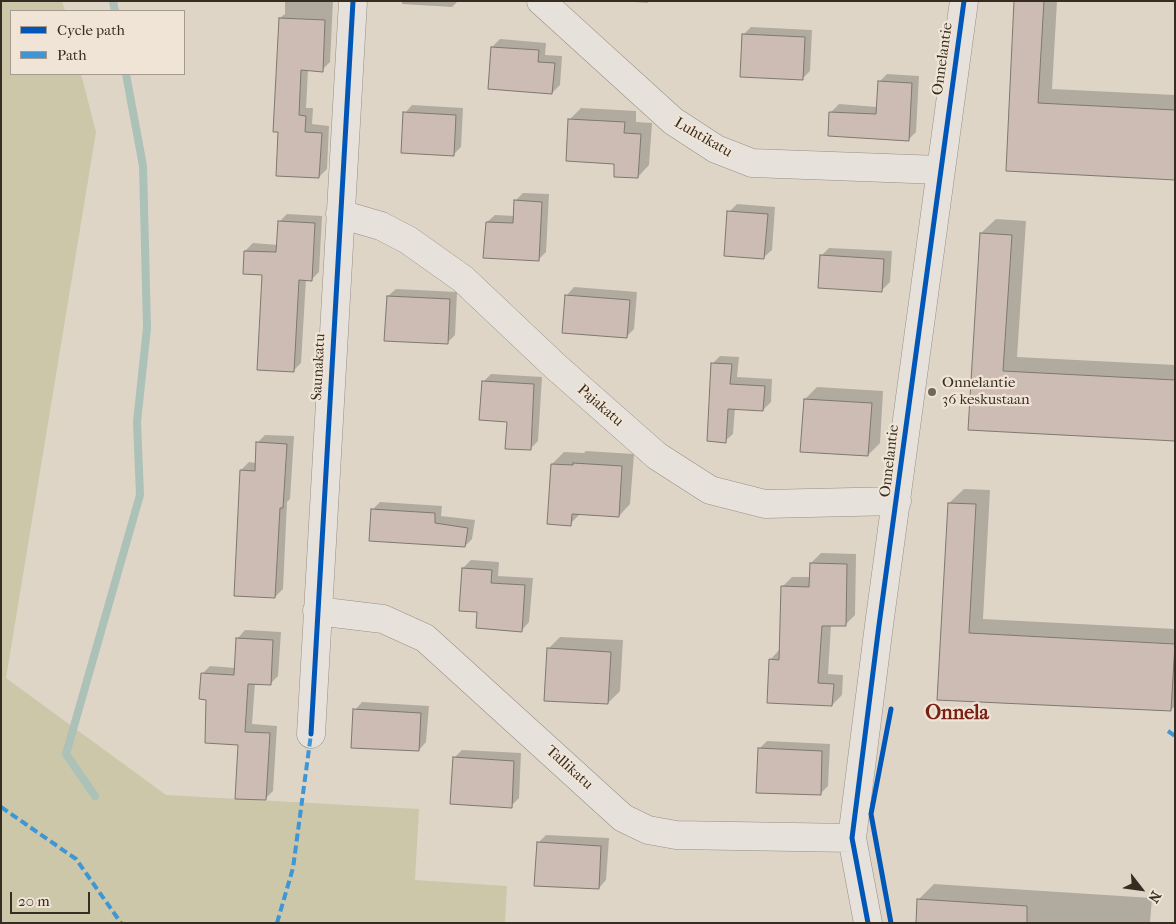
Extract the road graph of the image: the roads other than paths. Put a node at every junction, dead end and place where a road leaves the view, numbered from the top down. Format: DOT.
graph roads {
  1 [pos="353,1"];
  2 [pos="541,1"];
  3 [pos="964,1"];
  4 [pos="940,170"];
  5 [pos="340,214"];
  6 [pos="897,501"];
  7 [pos="317,611"];
  8 [pos="311,734"];
  9 [pos="852,838"];
  10 [pos="868,923"];
  1 -- 5 [label="street, Saunakatu"];
  2 -- 4 [label="street, Luhtikatu"];
  3 -- 4 [label="street, Onnelantie"];
  4 -- 6 [label="street, Onnelantie"];
  5 -- 6 [label="street, Pajakatu"];
  5 -- 7 [label="street, Saunakatu"];
  6 -- 9 [label="street, Onnelantie"];
  7 -- 8 [label="street, Saunakatu"];
  7 -- 9 [label="street, Tallikatu"];
  9 -- 10 [label="street, Onnelantie"];
}
